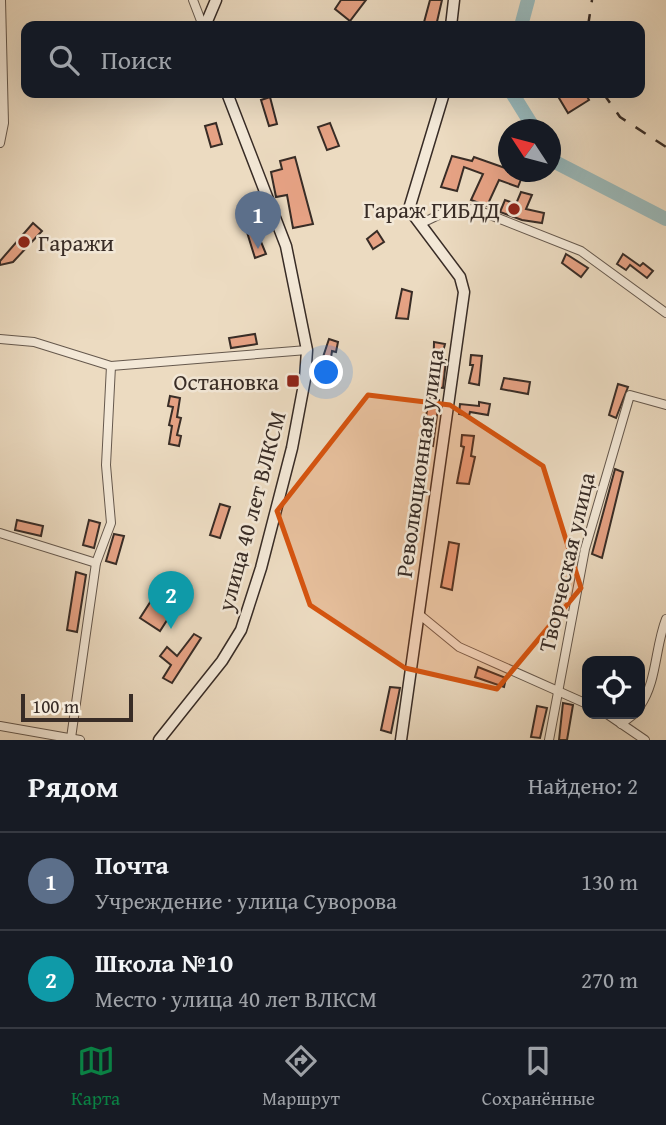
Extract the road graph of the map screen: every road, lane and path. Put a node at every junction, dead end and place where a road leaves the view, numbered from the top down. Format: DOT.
graph roads {
  1 [pos="1,0"];
  2 [pos="192,0"];
  3 [pos="216,0"];
  4 [pos="453,0"];
  5 [pos="202,21"];
  6 [pos="206,21"];
  7 [pos="451,21"];
  8 [pos="229,98"];
  9 [pos="442,98"];
  10 [pos="0,143"];
  11 [pos="420,224"];
  12 [pos="666,313"];
  13 [pos="0,339"];
  14 [pos="307,350"];
  15 [pos="111,366"];
  16 [pos="666,405"];
  17 [pos="0,533"];
  18 [pos="96,563"];
  19 [pos="420,615"];
  20 [pos="666,619"];
  21 [pos="557,692"];
  22 [pos="645,698"];
  23 [pos="582,702"];
  24 [pos="614,719"];
  25 [pos="628,719"];
  26 [pos="621,724"];
  27 [pos="0,726"];
  28 [pos="76,739"];
  29 [pos="159,740"];
  30 [pos="401,740"];
  31 [pos="549,740"];
  32 [pos="645,740"];
  1 -- 10 [label="street"];
  2 -- 5 [label="street"];
  3 -- 6 [label="street"];
  4 -- 7 [label="street"];
  8 -- 14 [label="street, улица 40 лет ВЛКСМ"];
  9 -- 11 [label="street, Революционная улица"];
  11 -- 12 [label="street"];
  11 -- 19 [label="street, Революционная улица"];
  13 -- 15 [label="street"];
  14 -- 15 [label="street"];
  14 -- 29 [label="street, улица 40 лет ВЛКСМ"];
  15 -- 18 [label="street"];
  16 -- 21 [label="street, Творческая улица"];
  17 -- 18 [label="street"];
  18 -- 28 [label="street"];
  19 -- 21 [label="street"];
  19 -- 30 [label="street, Революционная улица"];
  20 -- 22 [label="street"];
  21 -- 23 [label="street"];
  21 -- 31 [label="street, Творческая улица"];
  24 -- 26 [label="street"];
  25 -- 26 [label="street"];
  26 -- 32 [label="street"];
  27 -- 28 [label="street"];
}
